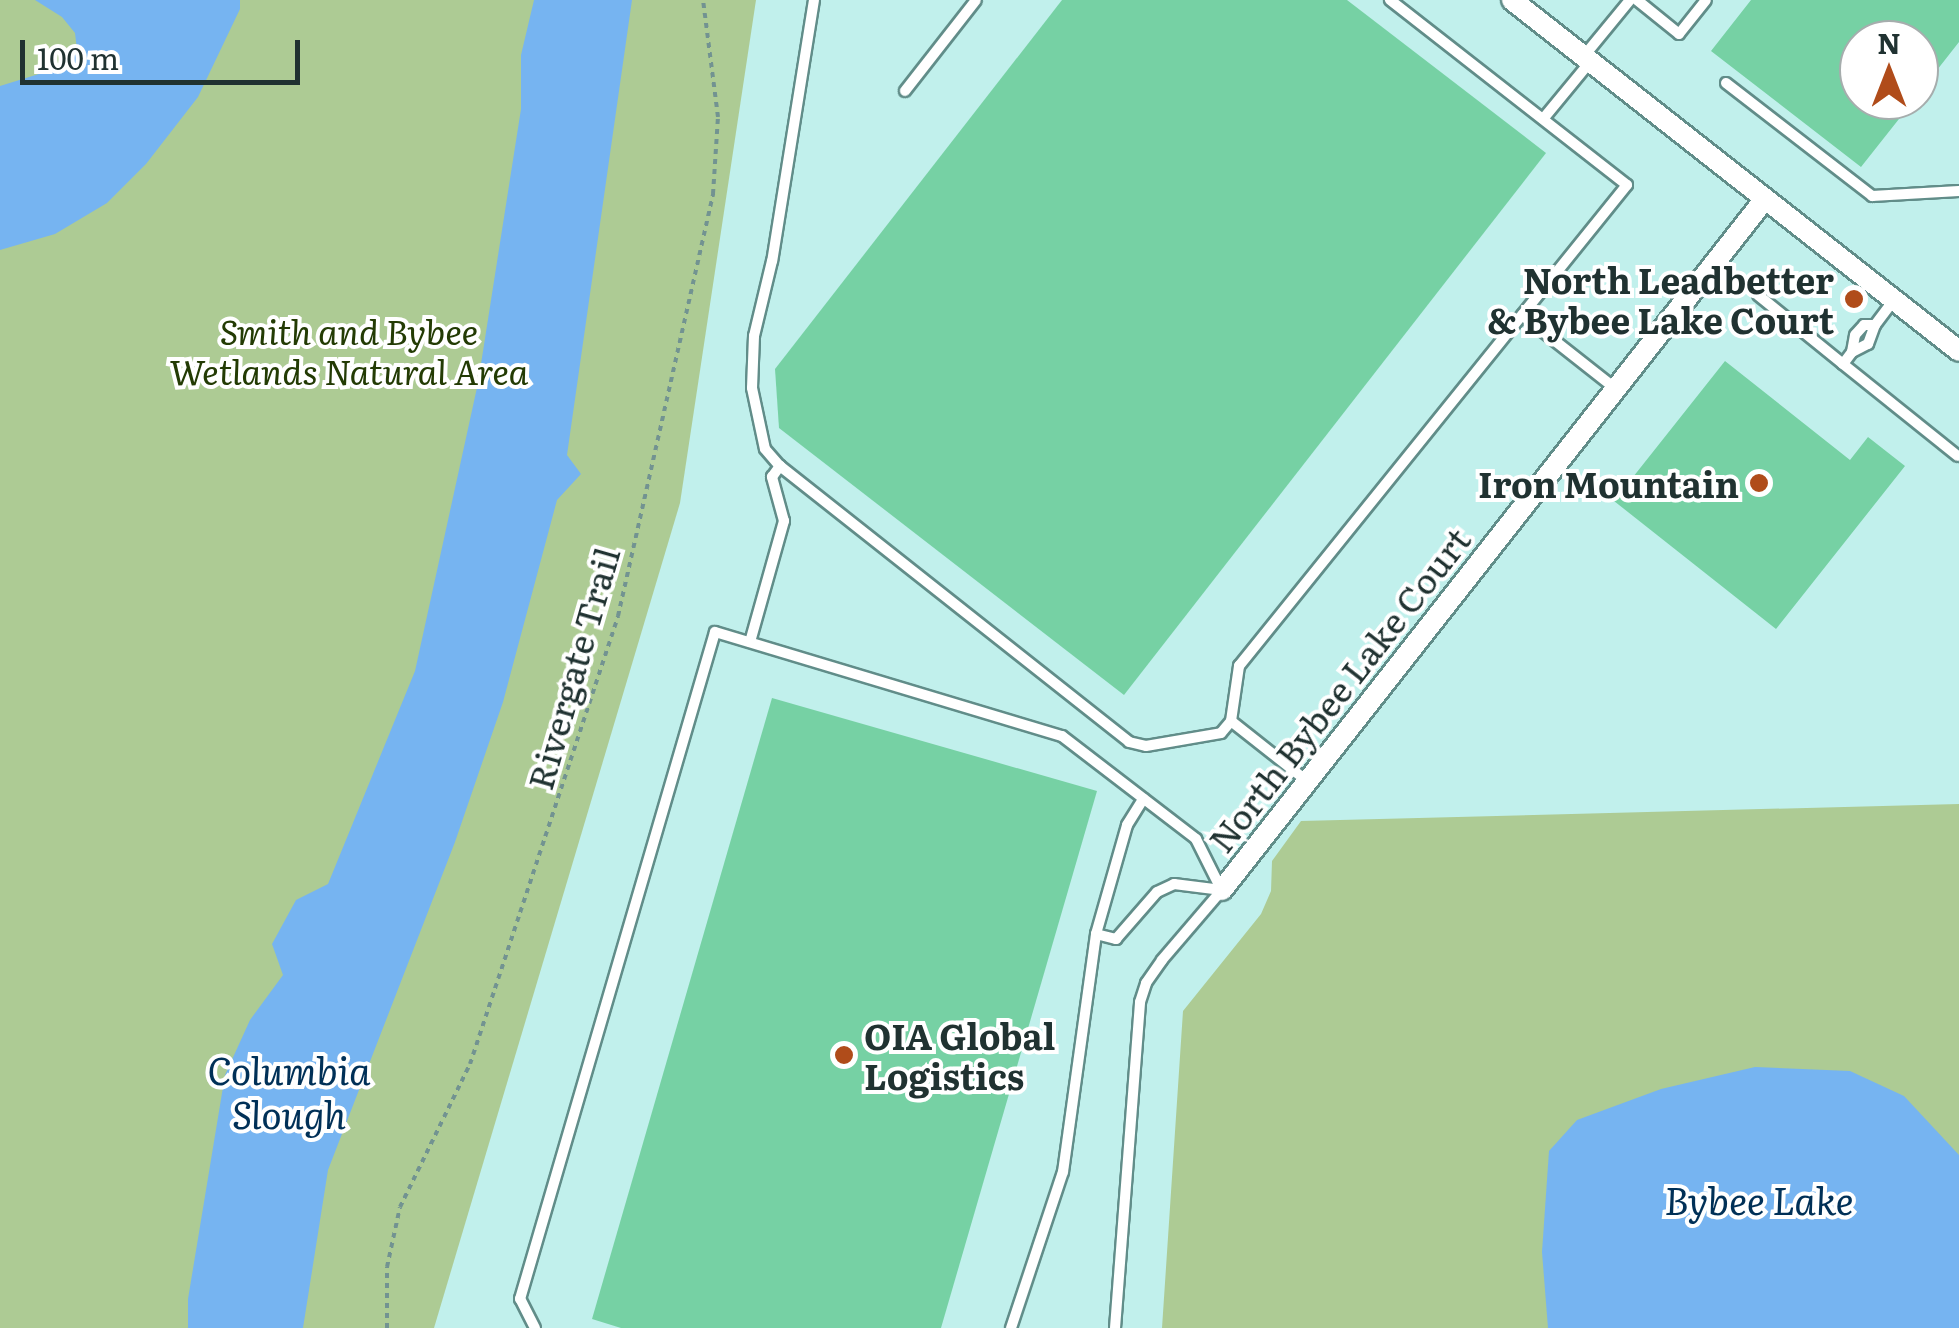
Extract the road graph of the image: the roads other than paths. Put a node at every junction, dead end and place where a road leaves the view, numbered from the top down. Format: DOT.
graph roads {
  1 [pos="814,0"];
  2 [pos="976,0"];
  3 [pos="1390,0"];
  4 [pos="1512,0"];
  5 [pos="1633,0"];
  6 [pos="1706,0"];
  7 [pos="1587,59"];
  8 [pos="1726,83"];
  9 [pos="905,91"];
  10 [pos="1543,119"];
  11 [pos="1959,191"];
  12 [pos="1764,199"];
  13 [pos="1758,295"];
  14 [pos="1894,300"];
  15 [pos="1522,315"];
  16 [pos="1959,351"];
  17 [pos="1843,364"];
  18 [pos="1616,388"];
  19 [pos="1958,456"];
  20 [pos="780,466"];
  21 [pos="750,642"];
  22 [pos="1230,721"];
  23 [pos="1307,781"];
  24 [pos="1143,799"];
  25 [pos="1222,890"];
  26 [pos="1096,934"];
  27 [pos="535,1328"];
  28 [pos="1012,1328"];
  29 [pos="1115,1328"];
  1 -- 20 [label="lane"];
  2 -- 9 [label="lane"];
  3 -- 10 [label="lane"];
  4 -- 7 [label="street"];
  5 -- 6 [label="lane"];
  5 -- 7 [label="lane"];
  7 -- 10 [label="lane"];
  7 -- 12 [label="street"];
  8 -- 11 [label="lane"];
  10 -- 15 [label="lane"];
  12 -- 14 [label="street"];
  12 -- 18 [label="street, North Bybee Lake Court"];
  13 -- 17 [label="lane"];
  14 -- 16 [label="street"];
  14 -- 17 [label="lane"];
  15 -- 18 [label="lane"];
  15 -- 22 [label="lane"];
  17 -- 19 [label="lane"];
  18 -- 23 [label="street, North Bybee Lake Court"];
  20 -- 21 [label="lane"];
  20 -- 22 [label="lane"];
  21 -- 24 [label="lane"];
  21 -- 27 [label="lane"];
  22 -- 23 [label="lane"];
  23 -- 25 [label="street, North Bybee Lake Court"];
  24 -- 25 [label="lane"];
  24 -- 26 [label="lane"];
  25 -- 26 [label="lane"];
  25 -- 29 [label="lane"];
  26 -- 28 [label="lane"];
}
